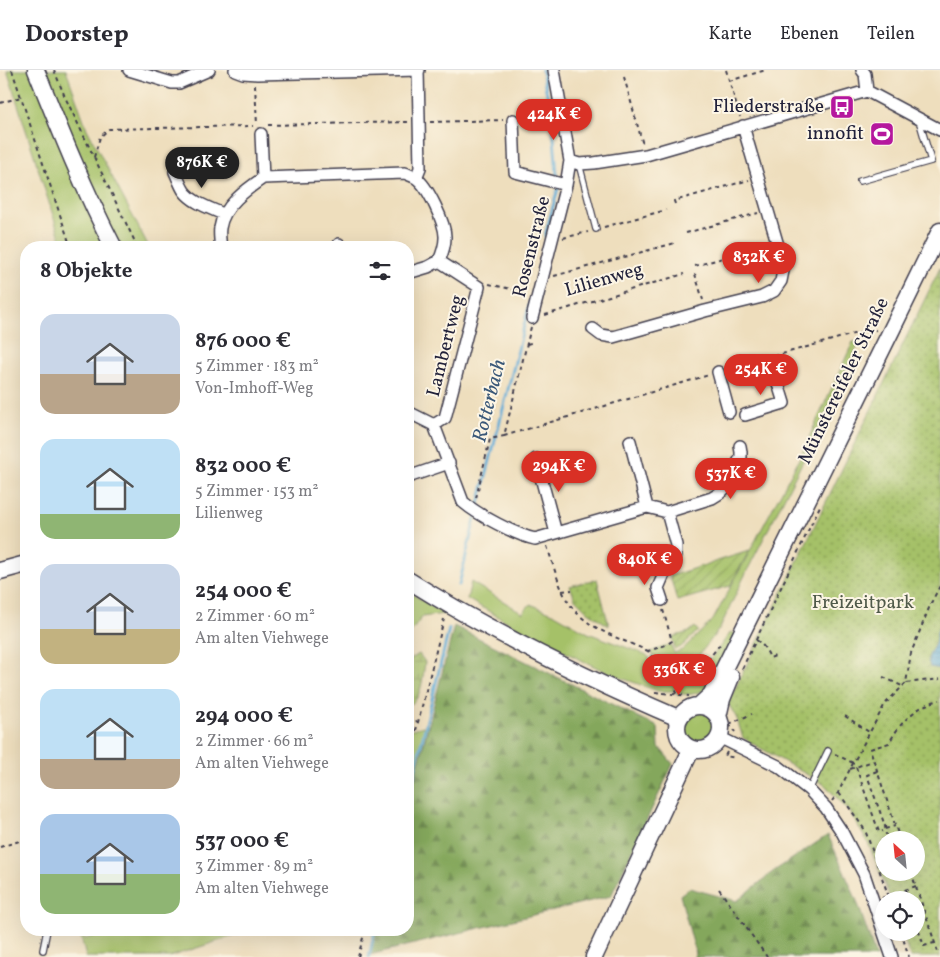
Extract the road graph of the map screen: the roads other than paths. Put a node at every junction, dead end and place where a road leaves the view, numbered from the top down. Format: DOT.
graph roads {
  1 [pos="36,70"];
  2 [pos="129,70"];
  3 [pos="210,70"];
  4 [pos="235,70"];
  5 [pos="418,70"];
  6 [pos="554,70"];
  7 [pos="862,70"];
  8 [pos="349,71"];
  9 [pos="867,91"];
  10 [pos="918,119"];
  11 [pos="513,120"];
  12 [pos="743,126"];
  13 [pos="259,130"];
  14 [pos="940,130"];
  15 [pos="575,163"];
  16 [pos="175,172"];
  17 [pos="263,178"];
  18 [pos="416,178"];
  19 [pos="860,180"];
  20 [pos="566,185"];
  21 [pos="223,214"];
  22 [pos="596,229"];
  23 [pos="940,231"];
  24 [pos="111,241"];
  25 [pos="220,241"];
  26 [pos="940,248"];
  27 [pos="439,261"];
  28 [pos="414,271"];
  29 [pos="532,318"];
  30 [pos="593,329"];
  31 [pos="718,372"];
  32 [pos="776,377"];
  33 [pos="729,412"];
  34 [pos="414,415"];
  35 [pos="745,415"];
  36 [pos="434,425"];
  37 [pos="630,441"];
  38 [pos="740,446"];
  39 [pos="536,459"];
  40 [pos="449,463"];
  41 [pos="414,475"];
  42 [pos="647,507"];
  43 [pos="667,512"];
  44 [pos="550,535"];
  45 [pos="20,566"];
  46 [pos="0,571"];
  47 [pos="414,584"];
  48 [pos="662,600"];
  49 [pos="699,706"];
  50 [pos="678,718"];
  51 [pos="722,726"];
  52 [pos="691,750"];
  53 [pos="828,751"];
  54 [pos="809,790"];
  55 [pos="46,936"];
  56 [pos="43,950"];
  57 [pos="594,957"];
  58 [pos="892,957"];
  1 -- 24 [label="main road"];
  2 -- 3 [label="street"];
  4 -- 8 [label="street"];
  5 -- 8 [label="street"];
  5 -- 18 [label="street"];
  6 -- 15 [label="street, Rosenstraße"];
  7 -- 9 [label="street"];
  9 -- 10 [label="street"];
  9 -- 12 [label="street"];
  10 -- 14 [label="street"];
  10 -- 19 [label="lane"];
  11 -- 20 [label="street, Rosenstraße"];
  12 -- 15 [label="street"];
  12 -- 30 [label="street"];
  13 -- 17 [label="street"];
  15 -- 20 [label="street, Rosenstraße"];
  15 -- 22 [label="lane"];
  16 -- 21 [label="street"];
  17 -- 18 [label="street"];
  17 -- 21 [label="street"];
  18 -- 27 [label="street"];
  20 -- 29 [label="street, Rosenstraße"];
  21 -- 25 [label="street"];
  23 -- 49 [label="main road, Münstereifeler Straße"];
  26 -- 51 [label="main road, Münstereifeler Straße"];
  27 -- 28 [label="street"];
  27 -- 36 [label="street, Lambertweg"];
  31 -- 33 [label="street"];
  32 -- 35 [label="street"];
  34 -- 36 [label="street"];
  36 -- 40 [label="street"];
  37 -- 42 [label="street"];
  38 -- 43 [label="street"];
  39 -- 44 [label="street"];
  40 -- 41 [label="street"];
  40 -- 44 [label="street"];
  42 -- 43 [label="street"];
  42 -- 44 [label="street"];
  43 -- 48 [label="street"];
  45 -- 46 [label="main road"];
  47 -- 50 [label="main road"];
  49 -- 50 [label="main road"];
  49 -- 51 [label="main road"];
  50 -- 52 [label="main road"];
  51 -- 52 [label="main road"];
  51 -- 54 [label="street"];
  52 -- 57 [label="main road"];
  53 -- 54 [label="lane"];
  54 -- 58 [label="street"];
  55 -- 56 [label="lane"];
}
